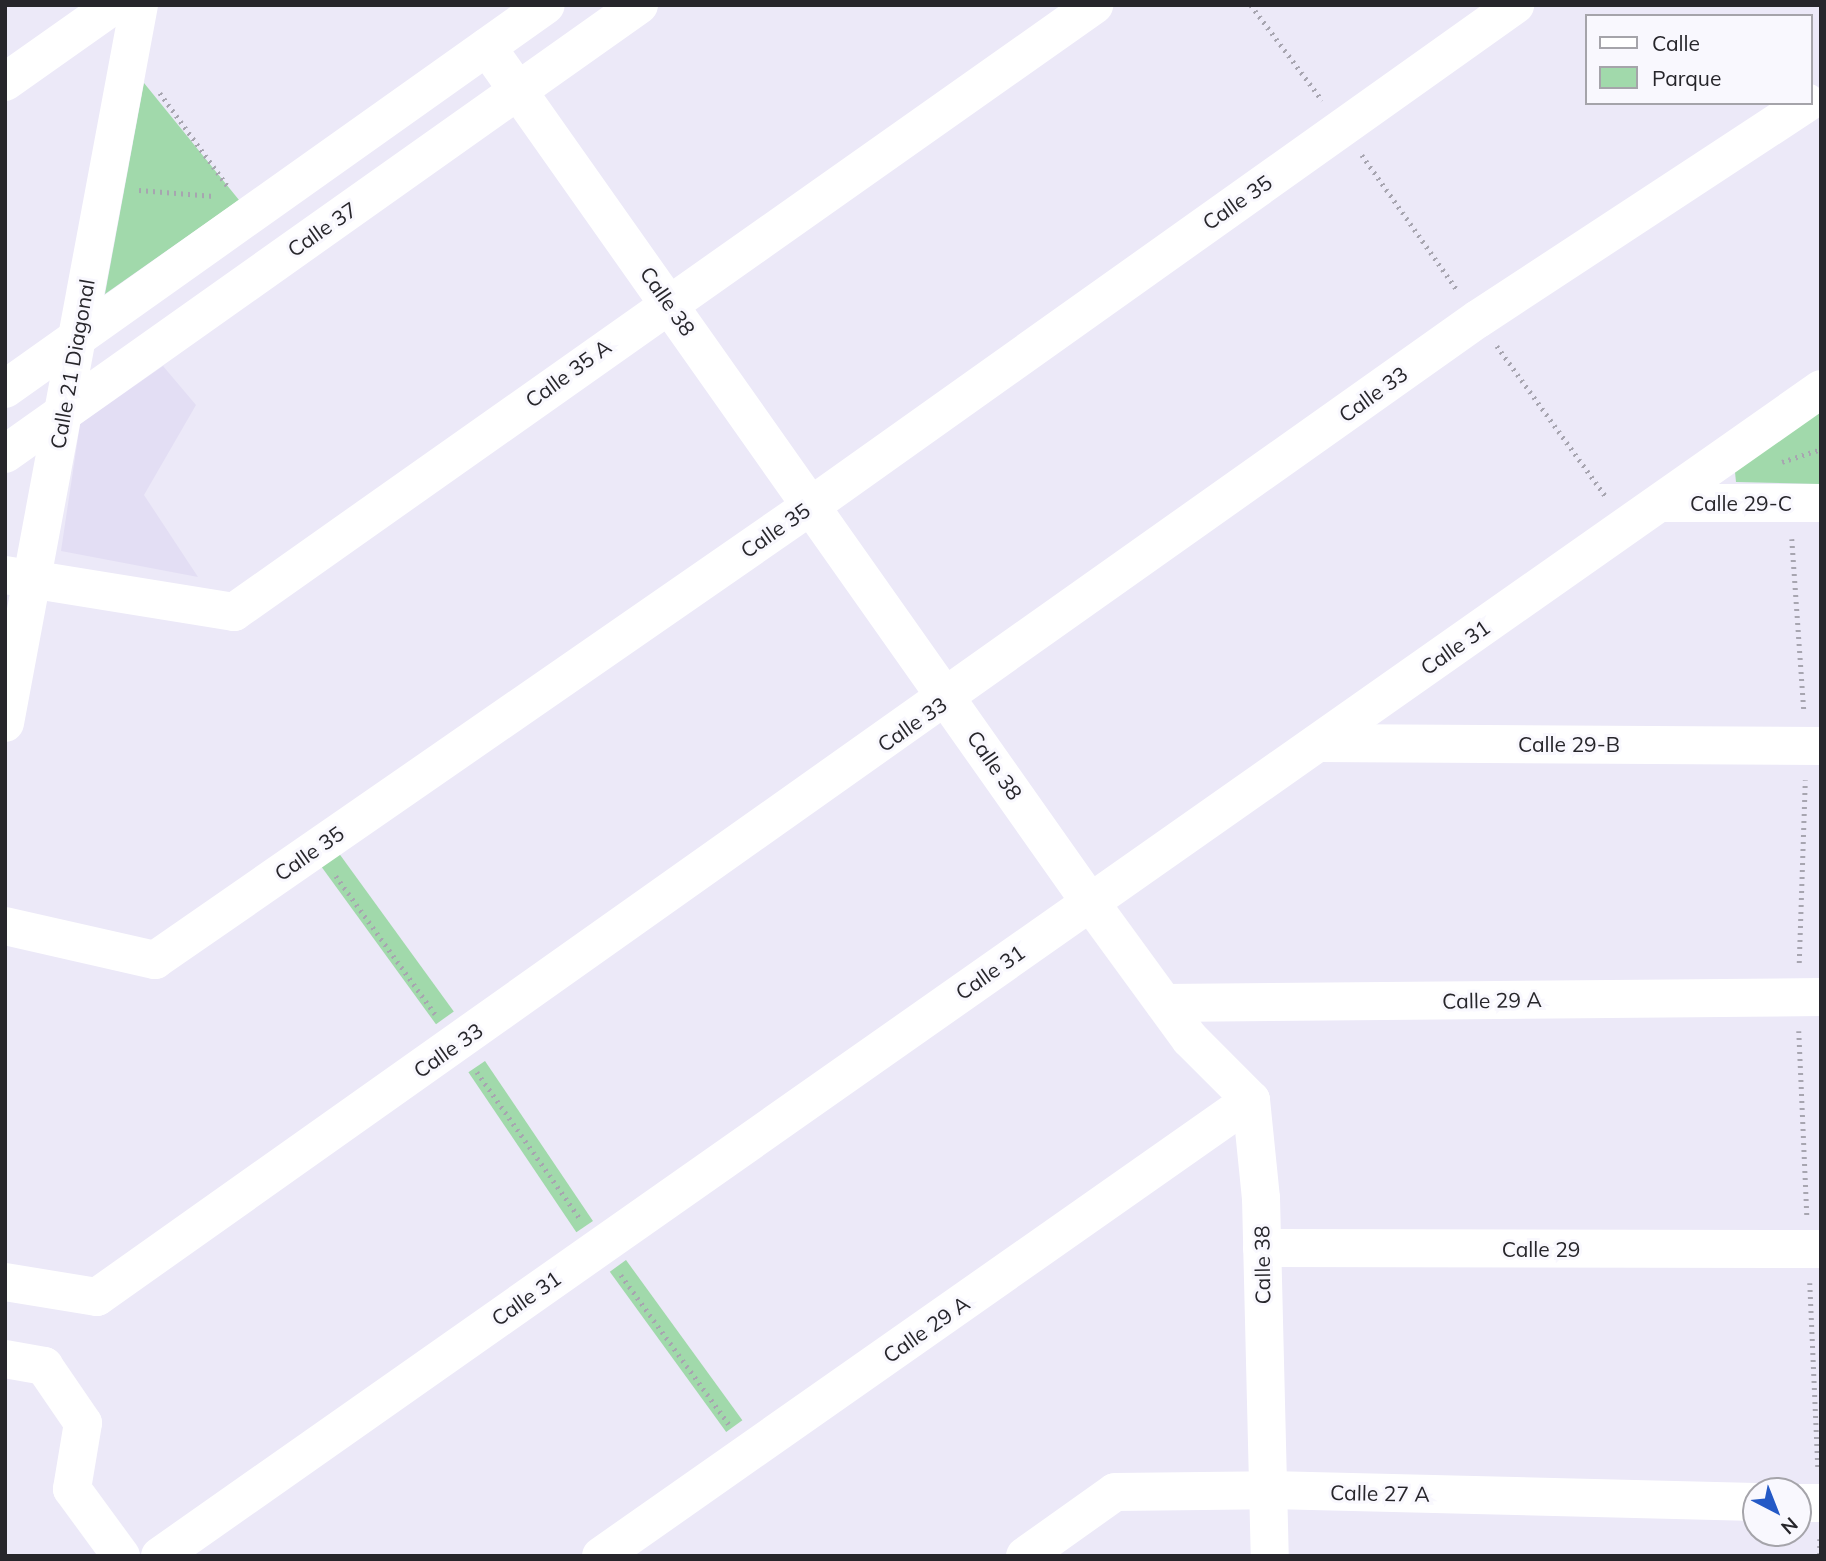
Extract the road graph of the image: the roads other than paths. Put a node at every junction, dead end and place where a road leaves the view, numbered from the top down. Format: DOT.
graph roads {
  1 [pos="114,5"];
  2 [pos="139,5"];
  3 [pos="546,5"];
  4 [pos="639,5"];
  5 [pos="1094,5"];
  6 [pos="1515,5"];
  7 [pos="487,47"];
  8 [pos="5,82"];
  9 [pos="519,92"];
  10 [pos="1803,105"];
  11 [pos="668,301"];
  12 [pos="76,340"];
  13 [pos="1821,388"];
  14 [pos="5,390"];
  15 [pos="63,411"];
  16 [pos="5,454"];
  17 [pos="1661,503"];
  18 [pos="1821,503"];
  19 [pos="812,505"];
  20 [pos="19,578"];
  21 [pos="948,698"];
  22 [pos="5,723"];
  23 [pos="1318,743"];
  24 [pos="1821,746"];
  25 [pos="1090,902"];
  26 [pos="5,926"];
  27 [pos="1821,997"];
  28 [pos="1164,1003"];
  29 [pos="1251,1100"];
  30 [pos="1262,1248"];
  31 [pos="1821,1250"];
  32 [pos="5,1282"];
  33 [pos="5,1359"];
  34 [pos="1268,1490"];
  35 [pos="1742,1502"];
  36 [pos="121,1556"];
  37 [pos="160,1556"];
  38 [pos="601,1556"];
  39 [pos="1025,1556"];
  40 [pos="1270,1556"];
  1 -- 8 [label="street"];
  2 -- 12 [label="street, Calle 21 Diagonal"];
  3 -- 7 [label="street"];
  4 -- 9 [label="street, Calle 37"];
  5 -- 11 [label="street, Calle 35 A"];
  6 -- 19 [label="street, Calle 35"];
  7 -- 9 [label="street, Calle 38"];
  7 -- 12 [label="street"];
  9 -- 11 [label="street, Calle 38"];
  9 -- 15 [label="street, Calle 37"];
  10 -- 21 [label="street, Calle 33"];
  11 -- 19 [label="street, Calle 38"];
  11 -- 20 [label="street, Calle 35 A"];
  12 -- 14 [label="street"];
  12 -- 15 [label="street, Calle 21 Diagonal"];
  13 -- 17 [label="street, Calle 31"];
  15 -- 16 [label="street, Calle 37"];
  15 -- 20 [label="street, Calle 21 Diagonal"];
  17 -- 18 [label="street, Calle 29-C"];
  17 -- 23 [label="street, Calle 31"];
  19 -- 21 [label="street, Calle 38"];
  19 -- 26 [label="street, Calle 35"];
  20 -- 22 [label="street, Calle 21 Diagonal"];
  21 -- 25 [label="street, Calle 38"];
  21 -- 32 [label="street, Calle 33"];
  23 -- 24 [label="street, Calle 29-B"];
  23 -- 25 [label="street, Calle 31"];
  25 -- 28 [label="street, Calle 38"];
  25 -- 37 [label="street, Calle 31"];
  27 -- 28 [label="street, Calle 29 A"];
  28 -- 29 [label="street, Calle 38"];
  29 -- 30 [label="street, Calle 38"];
  29 -- 38 [label="street, Calle 29 A"];
  30 -- 31 [label="street, Calle 29"];
  30 -- 34 [label="street, Calle 38"];
  33 -- 36 [label="street"];
  34 -- 35 [label="street, Calle 27 A"];
  34 -- 39 [label="street, Calle 27 A"];
  34 -- 40 [label="street, Calle 38"];
}
